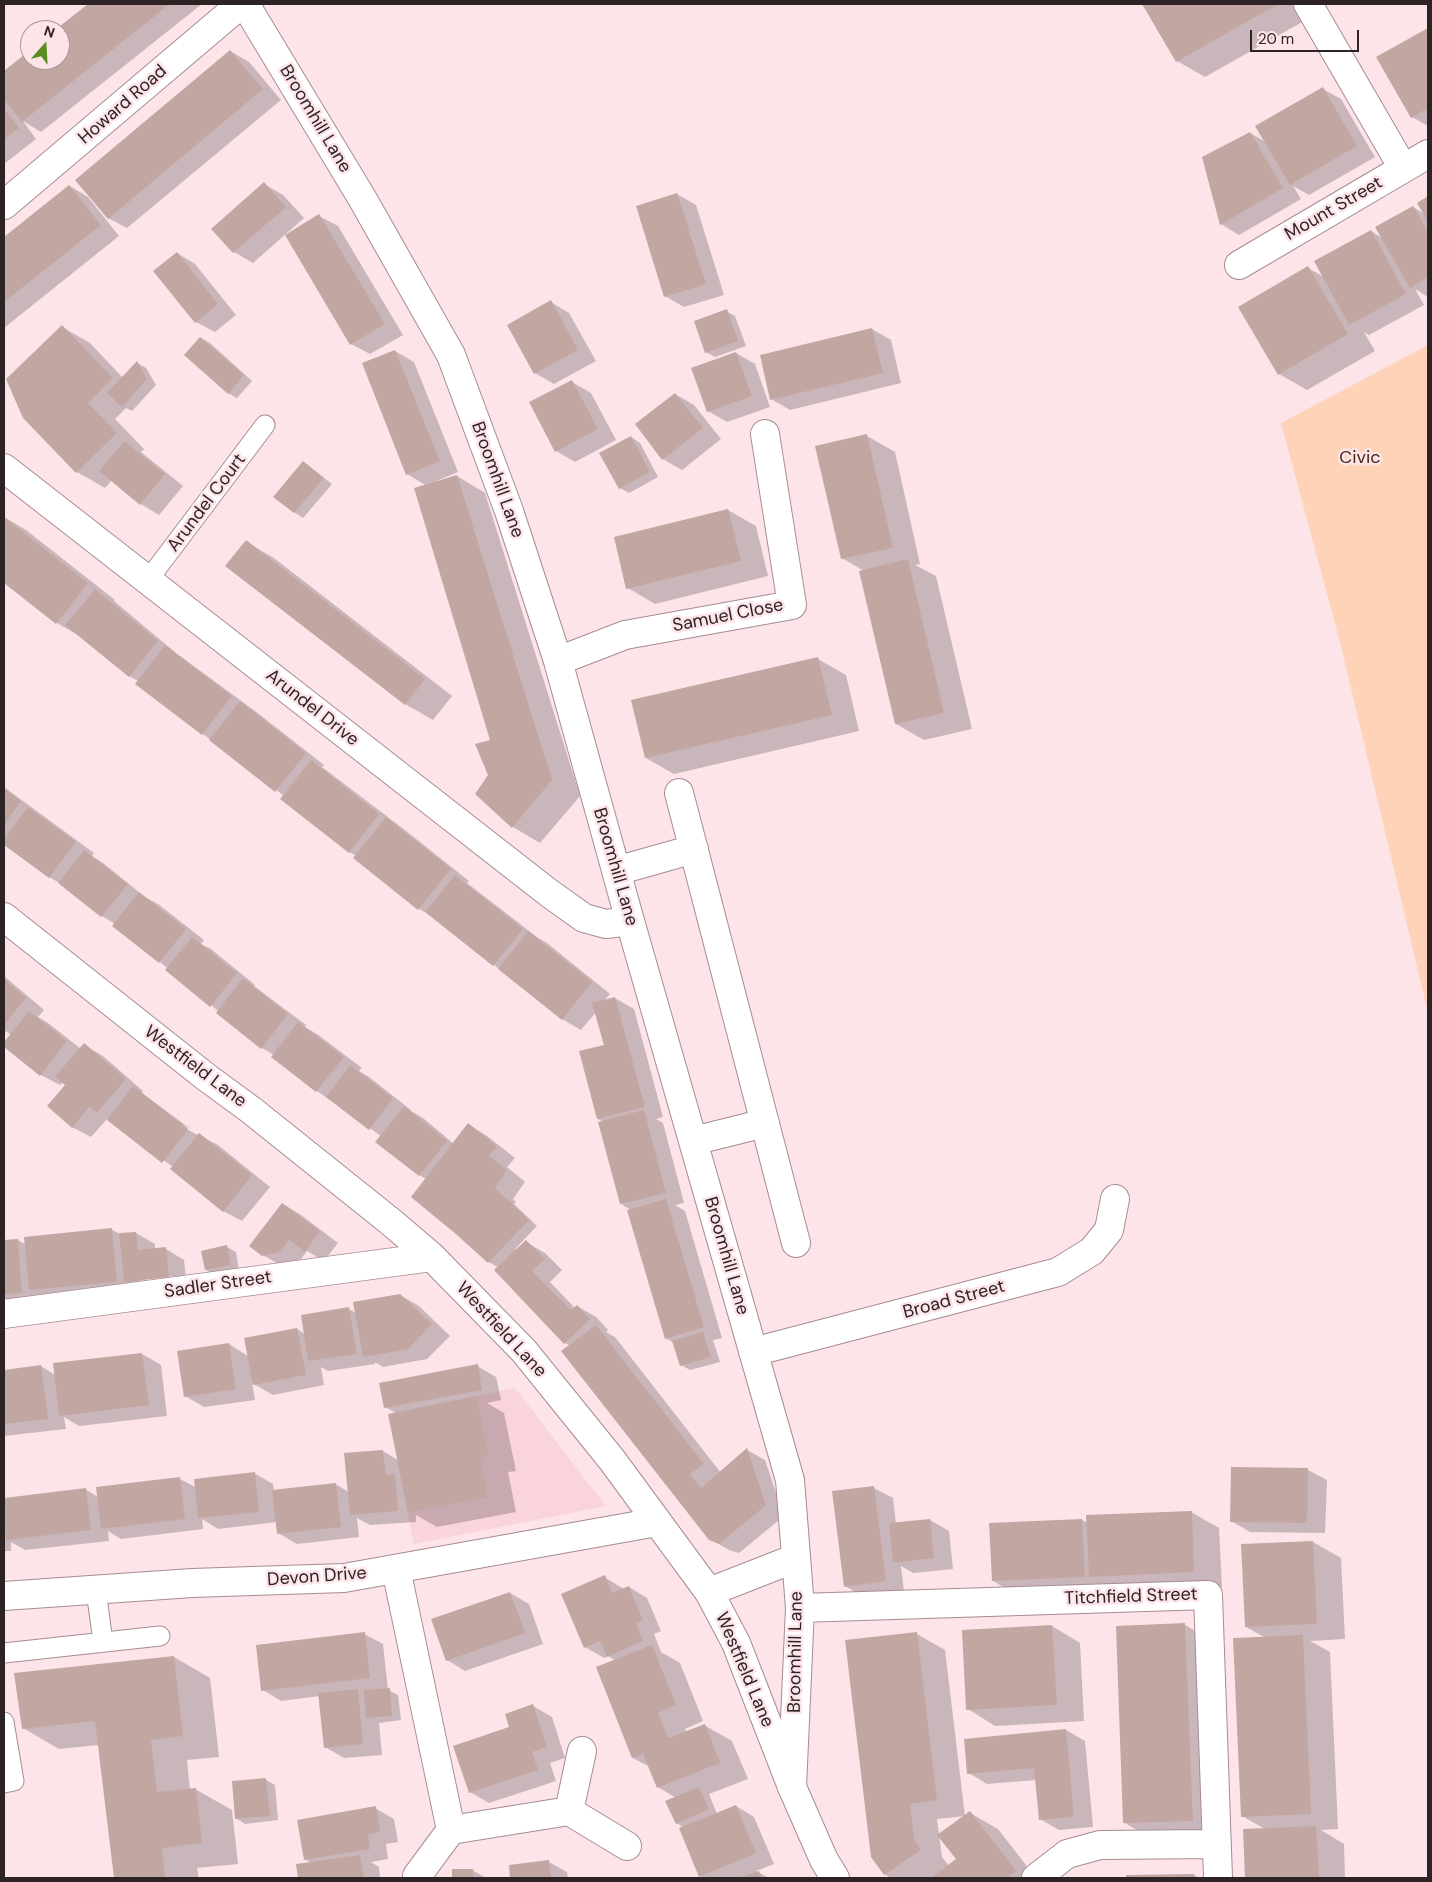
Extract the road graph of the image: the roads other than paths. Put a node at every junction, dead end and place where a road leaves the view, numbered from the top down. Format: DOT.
graph roads {
  1 [pos="243,4"];
  2 [pos="1308,4"];
  3 [pos="1428,154"];
  4 [pos="1403,168"];
  5 [pos="4,205"];
  6 [pos="1239,265"];
  7 [pos="265,425"];
  8 [pos="765,434"];
  9 [pos="4,468"];
  10 [pos="148,580"];
  11 [pos="558,661"];
  12 [pos="680,793"];
  13 [pos="694,849"];
  14 [pos="616,871"];
  15 [pos="4,916"];
  16 [pos="630,921"];
  17 [pos="765,1123"];
  18 [pos="693,1141"];
  19 [pos="1115,1199"];
  20 [pos="796,1243"];
  21 [pos="432,1257"];
  22 [pos="4,1314"];
  23 [pos="753,1352"];
  24 [pos="657,1522"];
  25 [pos="796,1558"];
  26 [pos="396,1569"];
  27 [pos="96,1590"];
  28 [pos="709,1592"];
  29 [pos="4,1596"];
  30 [pos="800,1608"];
  31 [pos="160,1636"];
  32 [pos="102,1642"];
  33 [pos="4,1653"];
  34 [pos="4,1722"];
  35 [pos="582,1751"];
  36 [pos="4,1783"];
  37 [pos="792,1787"];
  38 [pos="569,1811"];
  39 [pos="451,1830"];
  40 [pos="1216,1844"];
  41 [pos="627,1846"];
  42 [pos="418,1876"];
  43 [pos="835,1878"];
  44 [pos="1036,1878"];
  45 [pos="1218,1878"];
  1 -- 5 [label="street, Howard Road"];
  1 -- 11 [label="street, Broomhill Lane"];
  2 -- 4 [label="street"];
  3 -- 4 [label="street, Mount Street"];
  4 -- 6 [label="street, Mount Street"];
  7 -- 10 [label="lane, Arundel Court"];
  8 -- 11 [label="street, Samuel Close"];
  9 -- 10 [label="street, Arundel Drive"];
  10 -- 16 [label="street, Arundel Drive"];
  11 -- 14 [label="street, Broomhill Lane"];
  12 -- 13 [label="street"];
  13 -- 14 [label="street"];
  13 -- 17 [label="street"];
  14 -- 16 [label="street, Broomhill Lane"];
  15 -- 21 [label="street, Westfield Lane"];
  16 -- 18 [label="street, Broomhill Lane"];
  17 -- 18 [label="street"];
  17 -- 20 [label="street"];
  18 -- 23 [label="street, Broomhill Lane"];
  19 -- 23 [label="street, Broad Street"];
  21 -- 22 [label="street, Sadler Street"];
  21 -- 24 [label="street, Westfield Lane"];
  23 -- 25 [label="street, Broomhill Lane"];
  24 -- 26 [label="street, Devon Drive"];
  24 -- 28 [label="street, Westfield Lane"];
  25 -- 28 [label="street"];
  25 -- 30 [label="street, Broomhill Lane"];
  26 -- 27 [label="street, Devon Drive"];
  26 -- 39 [label="street"];
  27 -- 29 [label="street, Devon Drive"];
  27 -- 32 [label="lane"];
  28 -- 37 [label="street, Westfield Lane"];
  30 -- 37 [label="street, Broomhill Lane"];
  30 -- 40 [label="street, Titchfield Street"];
  31 -- 32 [label="lane"];
  32 -- 33 [label="lane"];
  34 -- 36 [label="lane"];
  35 -- 38 [label="street"];
  37 -- 43 [label="street, Westfield Lane"];
  38 -- 39 [label="street"];
  38 -- 41 [label="street"];
  39 -- 42 [label="street"];
  40 -- 44 [label="street"];
  40 -- 45 [label="street, Titchfield Street"];
}
